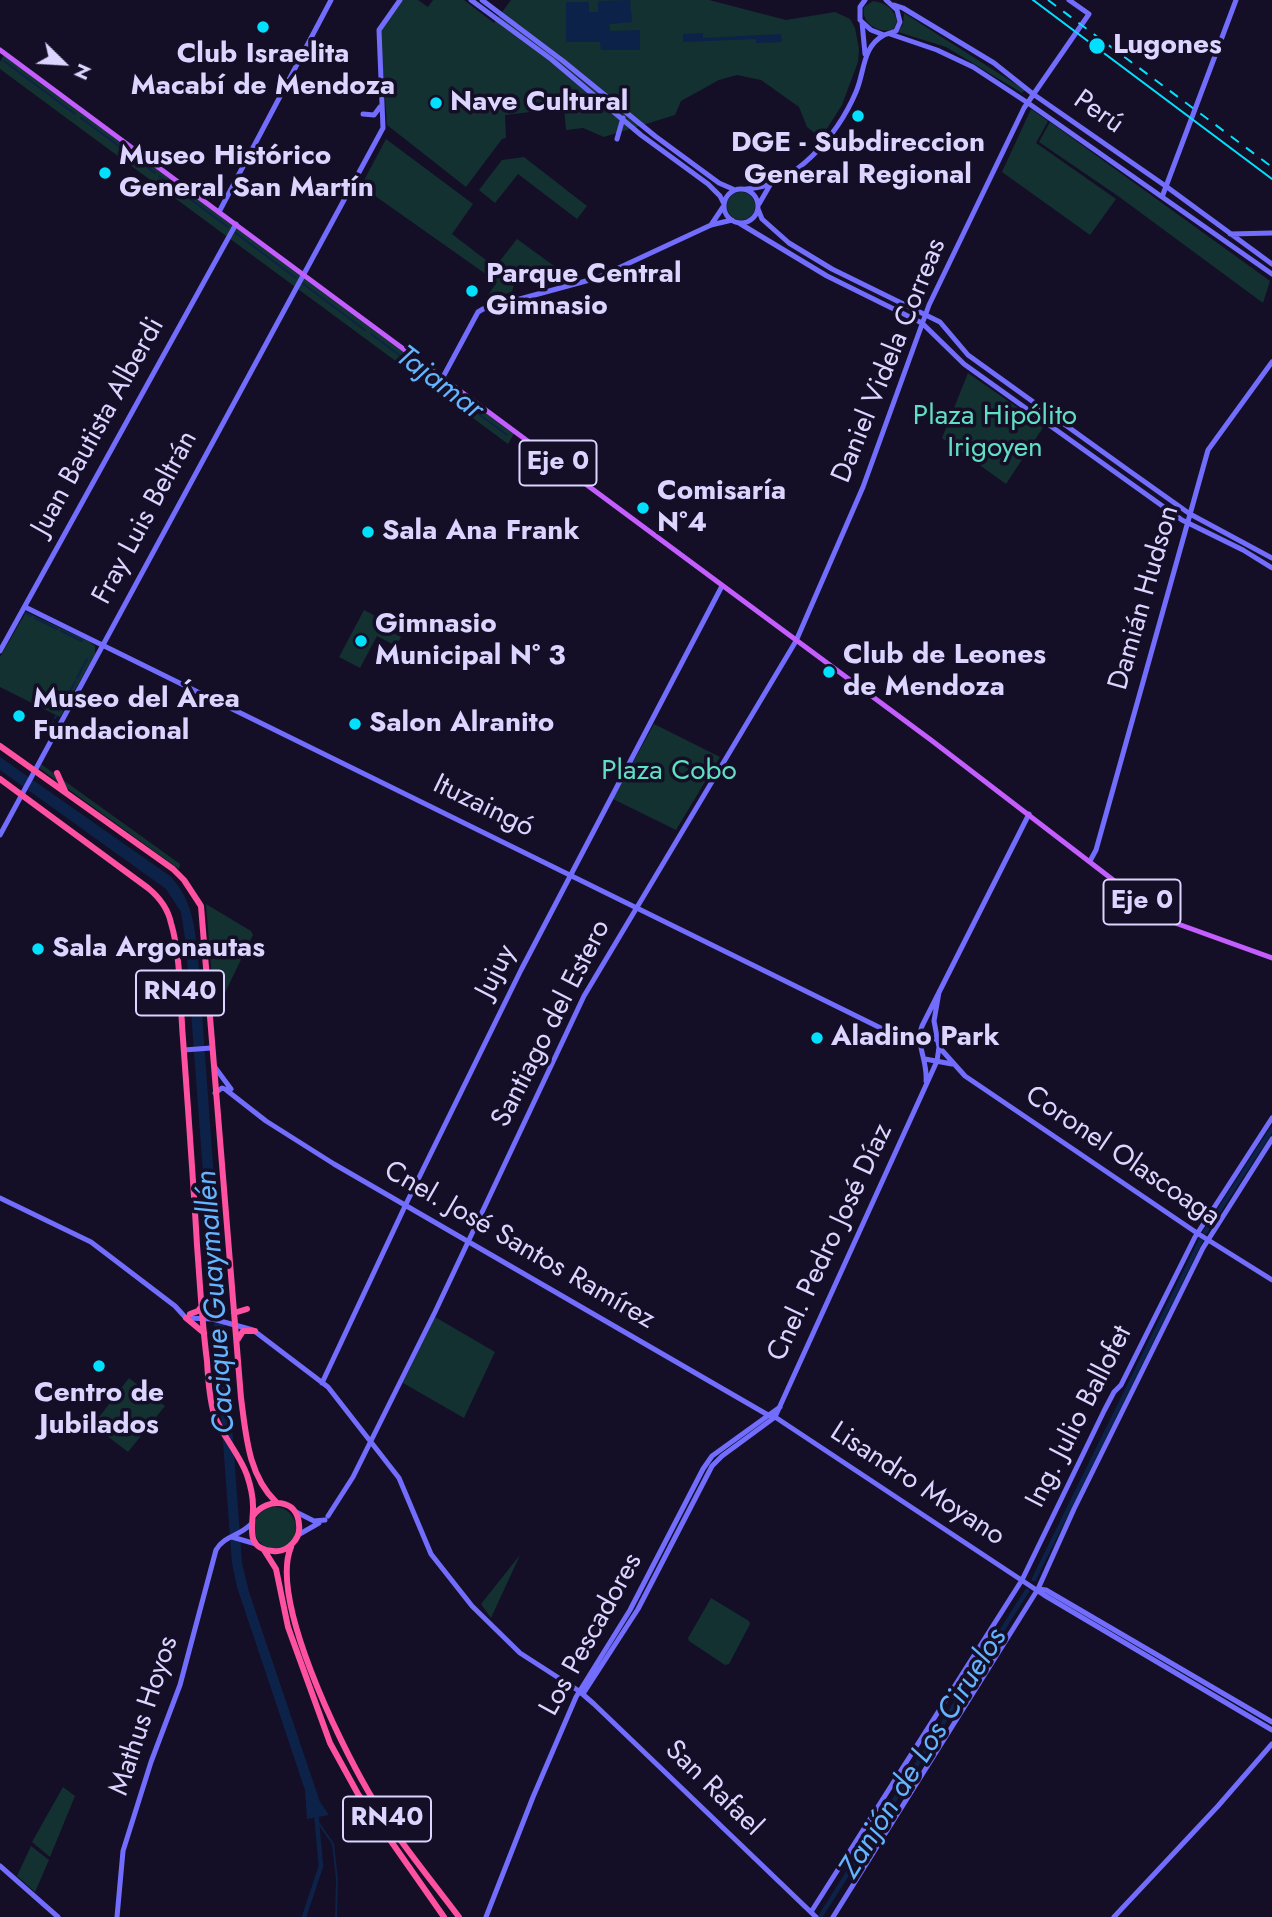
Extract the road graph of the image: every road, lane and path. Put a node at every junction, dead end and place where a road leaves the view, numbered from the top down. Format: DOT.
graph roads {
  1 [pos="331,0"];
  2 [pos="401,0"];
  3 [pos="471,0"];
  4 [pos="482,0"];
  5 [pos="865,0"];
  6 [pos="886,0"];
  7 [pos="1069,0"];
  8 [pos="1236,0"];
  9 [pos="859,3"];
  10 [pos="894,5"];
  11 [pos="862,22"];
  12 [pos="887,35"];
  13 [pos="0,50"];
  14 [pos="866,58"];
  15 [pos="1033,94"];
  16 [pos="1028,103"];
  17 [pos="381,105"];
  18 [pos="363,114"];
  19 [pos="623,118"];
  20 [pos="617,139"];
  21 [pos="1143,170"];
  22 [pos="1137,179"];
  23 [pos="770,185"];
  24 [pos="1167,187"];
  25 [pos="746,189"];
  26 [pos="735,190"];
  27 [pos="1163,197"];
  28 [pos="724,205"];
  29 [pos="758,207"];
  30 [pos="219,212"];
  31 [pos="732,220"];
  32 [pos="739,223"];
  33 [pos="236,224"];
  34 [pos="711,225"];
  35 [pos="1272,233"];
  36 [pos="1230,234"];
  37 [pos="1272,264"];
  38 [pos="302,273"];
  39 [pos="1272,274"];
  40 [pos="925,314"];
  41 [pos="922,323"];
  42 [pos="1272,362"];
  43 [pos="443,377"];
  44 [pos="1190,514"];
  45 [pos="1187,524"];
  46 [pos="1272,558"];
  47 [pos="1272,569"];
  48 [pos="722,586"];
  49 [pos="25,607"];
  50 [pos="796,641"];
  51 [pos="102,645"];
  52 [pos="0,651"];
  53 [pos="0,746"];
  54 [pos="34,770"];
  55 [pos="57,773"];
  56 [pos="0,779"];
  57 [pos="26,786"];
  58 [pos="66,793"];
  59 [pos="1029,814"];
  60 [pos="0,835"];
  61 [pos="1090,861"];
  62 [pos="571,874"];
  63 [pos="637,906"];
  64 [pos="1272,958"];
  65 [pos="939,992"];
  66 [pos="921,1039"];
  67 [pos="937,1040"];
  68 [pos="207,1048"];
  69 [pos="184,1050"];
  70 [pos="937,1056"];
  71 [pos="925,1059"];
  72 [pos="213,1063"];
  73 [pos="952,1064"];
  74 [pos="925,1087"];
  75 [pos="215,1093"];
  76 [pos="248,1106"];
  77 [pos="1272,1118"];
  78 [pos="1272,1139"];
  79 [pos="0,1199"];
  80 [pos="406,1204"];
  81 [pos="1197,1233"];
  82 [pos="1208,1240"];
  83 [pos="470,1241"];
  84 [pos="1272,1280"];
  85 [pos="201,1307"];
  86 [pos="247,1309"];
  87 [pos="234,1313"];
  88 [pos="188,1316"];
  89 [pos="202,1318"];
  90 [pos="235,1324"];
  91 [pos="255,1331"];
  92 [pos="204,1333"];
  93 [pos="237,1344"];
  94 [pos="323,1383"];
  95 [pos="772,1416"];
  96 [pos="371,1440"];
  97 [pos="276,1502"];
  98 [pos="294,1511"];
  99 [pos="253,1516"];
  100 [pos="326,1519"];
  101 [pos="250,1525"];
  102 [pos="298,1535"];
  103 [pos="240,1536"];
  104 [pos="291,1545"];
  105 [pos="259,1546"];
  106 [pos="1023,1580"];
  107 [pos="1037,1588"];
  108 [pos="581,1693"];
  109 [pos="1272,1722"];
  110 [pos="1272,1730"];
  111 [pos="1272,1744"];
  112 [pos="0,1866"];
  113 [pos="814,1915"];
  114 [pos="58,1917"];
  115 [pos="117,1917"];
  116 [pos="444,1917"];
  117 [pos="458,1917"];
  118 [pos="486,1917"];
  119 [pos="833,1917"];
  120 [pos="1114,1917"];
  1 -- 30 [label="street"];
  2 -- 17 [label="street, Fray Luis Beltrán"];
  3 -- 19 [label="street"];
  4 -- 26 [label="street"];
  5 -- 9 [label="street"];
  6 -- 10 [label="street, Perú"];
  7 -- 15 [label="street, Daniel Videla Correas"];
  8 -- 24 [label="street"];
  9 -- 11 [label="street"];
  10 -- 12 [label="street"];
  10 -- 15 [label="street, Perú"];
  11 -- 12 [label="street, Perú"];
  11 -- 14 [label="street"];
  12 -- 14 [label="street"];
  12 -- 16 [label="street, Perú"];
  13 -- 30 [label="main road, Eje 0"];
  14 -- 23 [label="street"];
  15 -- 16 [label="street, Daniel Videla Correas"];
  15 -- 21 [label="street, Perú"];
  16 -- 22 [label="street, Perú"];
  16 -- 40 [label="street, Daniel Videla Correas"];
  17 -- 18 [label="street"];
  17 -- 38 [label="street, Fray Luis Beltrán"];
  19 -- 20 [label="street"];
  19 -- 28 [label="street"];
  21 -- 22 [label="street"];
  21 -- 24 [label="street, Perú"];
  22 -- 27 [label="street, Perú"];
  23 -- 25 [label="street"];
  23 -- 29 [label="street"];
  24 -- 27 [label="street"];
  24 -- 36 [label="street, Perú"];
  25 -- 26 [label="street"];
  25 -- 29 [label="street"];
  26 -- 28 [label="street"];
  27 -- 39 [label="street, Perú"];
  28 -- 31 [label="street"];
  28 -- 34 [label="street"];
  29 -- 32 [label="street"];
  29 -- 40 [label="street"];
  30 -- 33 [label="main road, Eje 0"];
  31 -- 32 [label="street"];
  31 -- 34 [label="street"];
  32 -- 41 [label="street"];
  33 -- 38 [label="main road, Eje 0"];
  33 -- 49 [label="street, Juan Bautista Alberdi"];
  34 -- 43 [label="street"];
  35 -- 36 [label="street"];
  36 -- 37 [label="street, Perú"];
  38 -- 43 [label="main road, Eje 0"];
  38 -- 51 [label="street, Fray Luis Beltrán"];
  40 -- 41 [label="street, Daniel Videla Correas"];
  40 -- 44 [label="street"];
  41 -- 45 [label="street"];
  41 -- 50 [label="street, Daniel Videla Correas"];
  42 -- 44 [label="street, Damián Hudson"];
  43 -- 48 [label="main road, Eje 0"];
  44 -- 45 [label="street, Damián Hudson"];
  44 -- 46 [label="street"];
  45 -- 47 [label="street"];
  45 -- 61 [label="street, Damián Hudson"];
  48 -- 50 [label="main road, Eje 0"];
  48 -- 62 [label="street, Jujuy"];
  49 -- 51 [label="street, Ituzaingó"];
  49 -- 52 [label="street, Juan Bautista Alberdi"];
  50 -- 59 [label="main road, Eje 0"];
  50 -- 63 [label="street, Santiago del Estero"];
  51 -- 54 [label="street, Fray Luis Beltrán"];
  51 -- 62 [label="street, Ituzaingó"];
  53 -- 54 [label="highway, RN40"];
  54 -- 57 [label="street, Fray Luis Beltrán"];
  54 -- 58 [label="highway, RN40"];
  55 -- 58 [label="highway"];
  56 -- 57 [label="highway, RN40"];
  57 -- 60 [label="street, Fray Luis Beltrán"];
  57 -- 69 [label="highway, RN40"];
  58 -- 68 [label="highway, RN40"];
  59 -- 61 [label="main road, Eje 0"];
  59 -- 65 [label="street"];
  61 -- 64 [label="main road, Eje 0"];
  62 -- 63 [label="street, Ituzaingó"];
  62 -- 80 [label="street, Jujuy"];
  63 -- 66 [label="street, Ituzaingó"];
  63 -- 83 [label="street, Santiago del Estero"];
  65 -- 66 [label="street"];
  65 -- 67 [label="street"];
  66 -- 67 [label="street, Ituzaingó"];
  66 -- 71 [label="street, Cnel. Pedro José Díaz"];
  67 -- 70 [label="street"];
  68 -- 69 [label="street"];
  68 -- 72 [label="highway, RN40"];
  69 -- 85 [label="highway, RN40"];
  70 -- 71 [label="street"];
  70 -- 73 [label="street, Coronel Olascoaga"];
  70 -- 73 [label="street, Coronel Olascoaga"];
  70 -- 74 [label="street, Cnel. Pedro José Díaz"];
  71 -- 74 [label="street, Cnel. Pedro José Díaz"];
  72 -- 75 [label="highway, RN40"];
  72 -- 76 [label="street, Cnel. José Santos Ramírez"];
  73 -- 81 [label="street, Coronel Olascoaga"];
  74 -- 95 [label="street, Cnel. Pedro José Díaz"];
  75 -- 76 [label="street, Cnel. José Santos Ramírez"];
  75 -- 87 [label="highway, RN40"];
  76 -- 80 [label="street, Cnel. José Santos Ramírez"];
  77 -- 81 [label="street, Ing. Julio Ballofet"];
  78 -- 82 [label="street, Ing. Julio Ballofet"];
  79 -- 88 [label="street"];
  80 -- 83 [label="street, Cnel. José Santos Ramírez"];
  80 -- 94 [label="street, Jujuy"];
  81 -- 82 [label="street, Coronel Olascoaga"];
  81 -- 106 [label="street, Ing. Julio Ballofet"];
  82 -- 84 [label="street, Coronel Olascoaga"];
  82 -- 107 [label="street, Ing. Julio Ballofet"];
  83 -- 95 [label="street, Cnel. José Santos Ramírez"];
  83 -- 96 [label="street, Santiago del Estero"];
  85 -- 88 [label="highway"];
  85 -- 89 [label="highway, RN40"];
  86 -- 87 [label="highway"];
  87 -- 90 [label="highway, RN40"];
  88 -- 89 [label="street"];
  88 -- 92 [label="highway"];
  89 -- 90 [label="street"];
  89 -- 92 [label="highway, RN40"];
  90 -- 91 [label="street"];
  90 -- 93 [label="highway, RN40"];
  91 -- 93 [label="highway"];
  91 -- 94 [label="street, San Rafael"];
  92 -- 99 [label="highway, RN40"];
  93 -- 97 [label="highway, RN40"];
  94 -- 96 [label="street, San Rafael"];
  95 -- 106 [label="street, Lisandro Moyano"];
  95 -- 108 [label="street, Los Pescadores"];
  96 -- 100 [label="street, Santiago del Estero"];
  96 -- 108 [label="street, San Rafael"];
  97 -- 98 [label="highway"];
  97 -- 99 [label="highway"];
  98 -- 100 [label="street"];
  98 -- 102 [label="highway"];
  99 -- 101 [label="highway, RN40"];
  100 -- 102 [label="street"];
  101 -- 103 [label="street, Mathus Hoyos"];
  101 -- 105 [label="highway, RN40"];
  102 -- 104 [label="highway, RN40"];
  103 -- 105 [label="street"];
  103 -- 115 [label="street, Mathus Hoyos"];
  104 -- 105 [label="highway"];
  104 -- 117 [label="highway, RN40"];
  105 -- 116 [label="highway, RN40"];
  106 -- 107 [label="street, Lisandro Moyano"];
  106 -- 113 [label="street, Ing. Julio Ballofet"];
  107 -- 109 [label="street, Lisandro Moyano"];
  107 -- 110 [label="street, Lisandro Moyano"];
  107 -- 119 [label="street, Ing. Julio Ballofet"];
  108 -- 113 [label="street, San Rafael"];
  108 -- 118 [label="street, Los Pescadores"];
  111 -- 120 [label="street"];
  112 -- 114 [label="street"];
}
